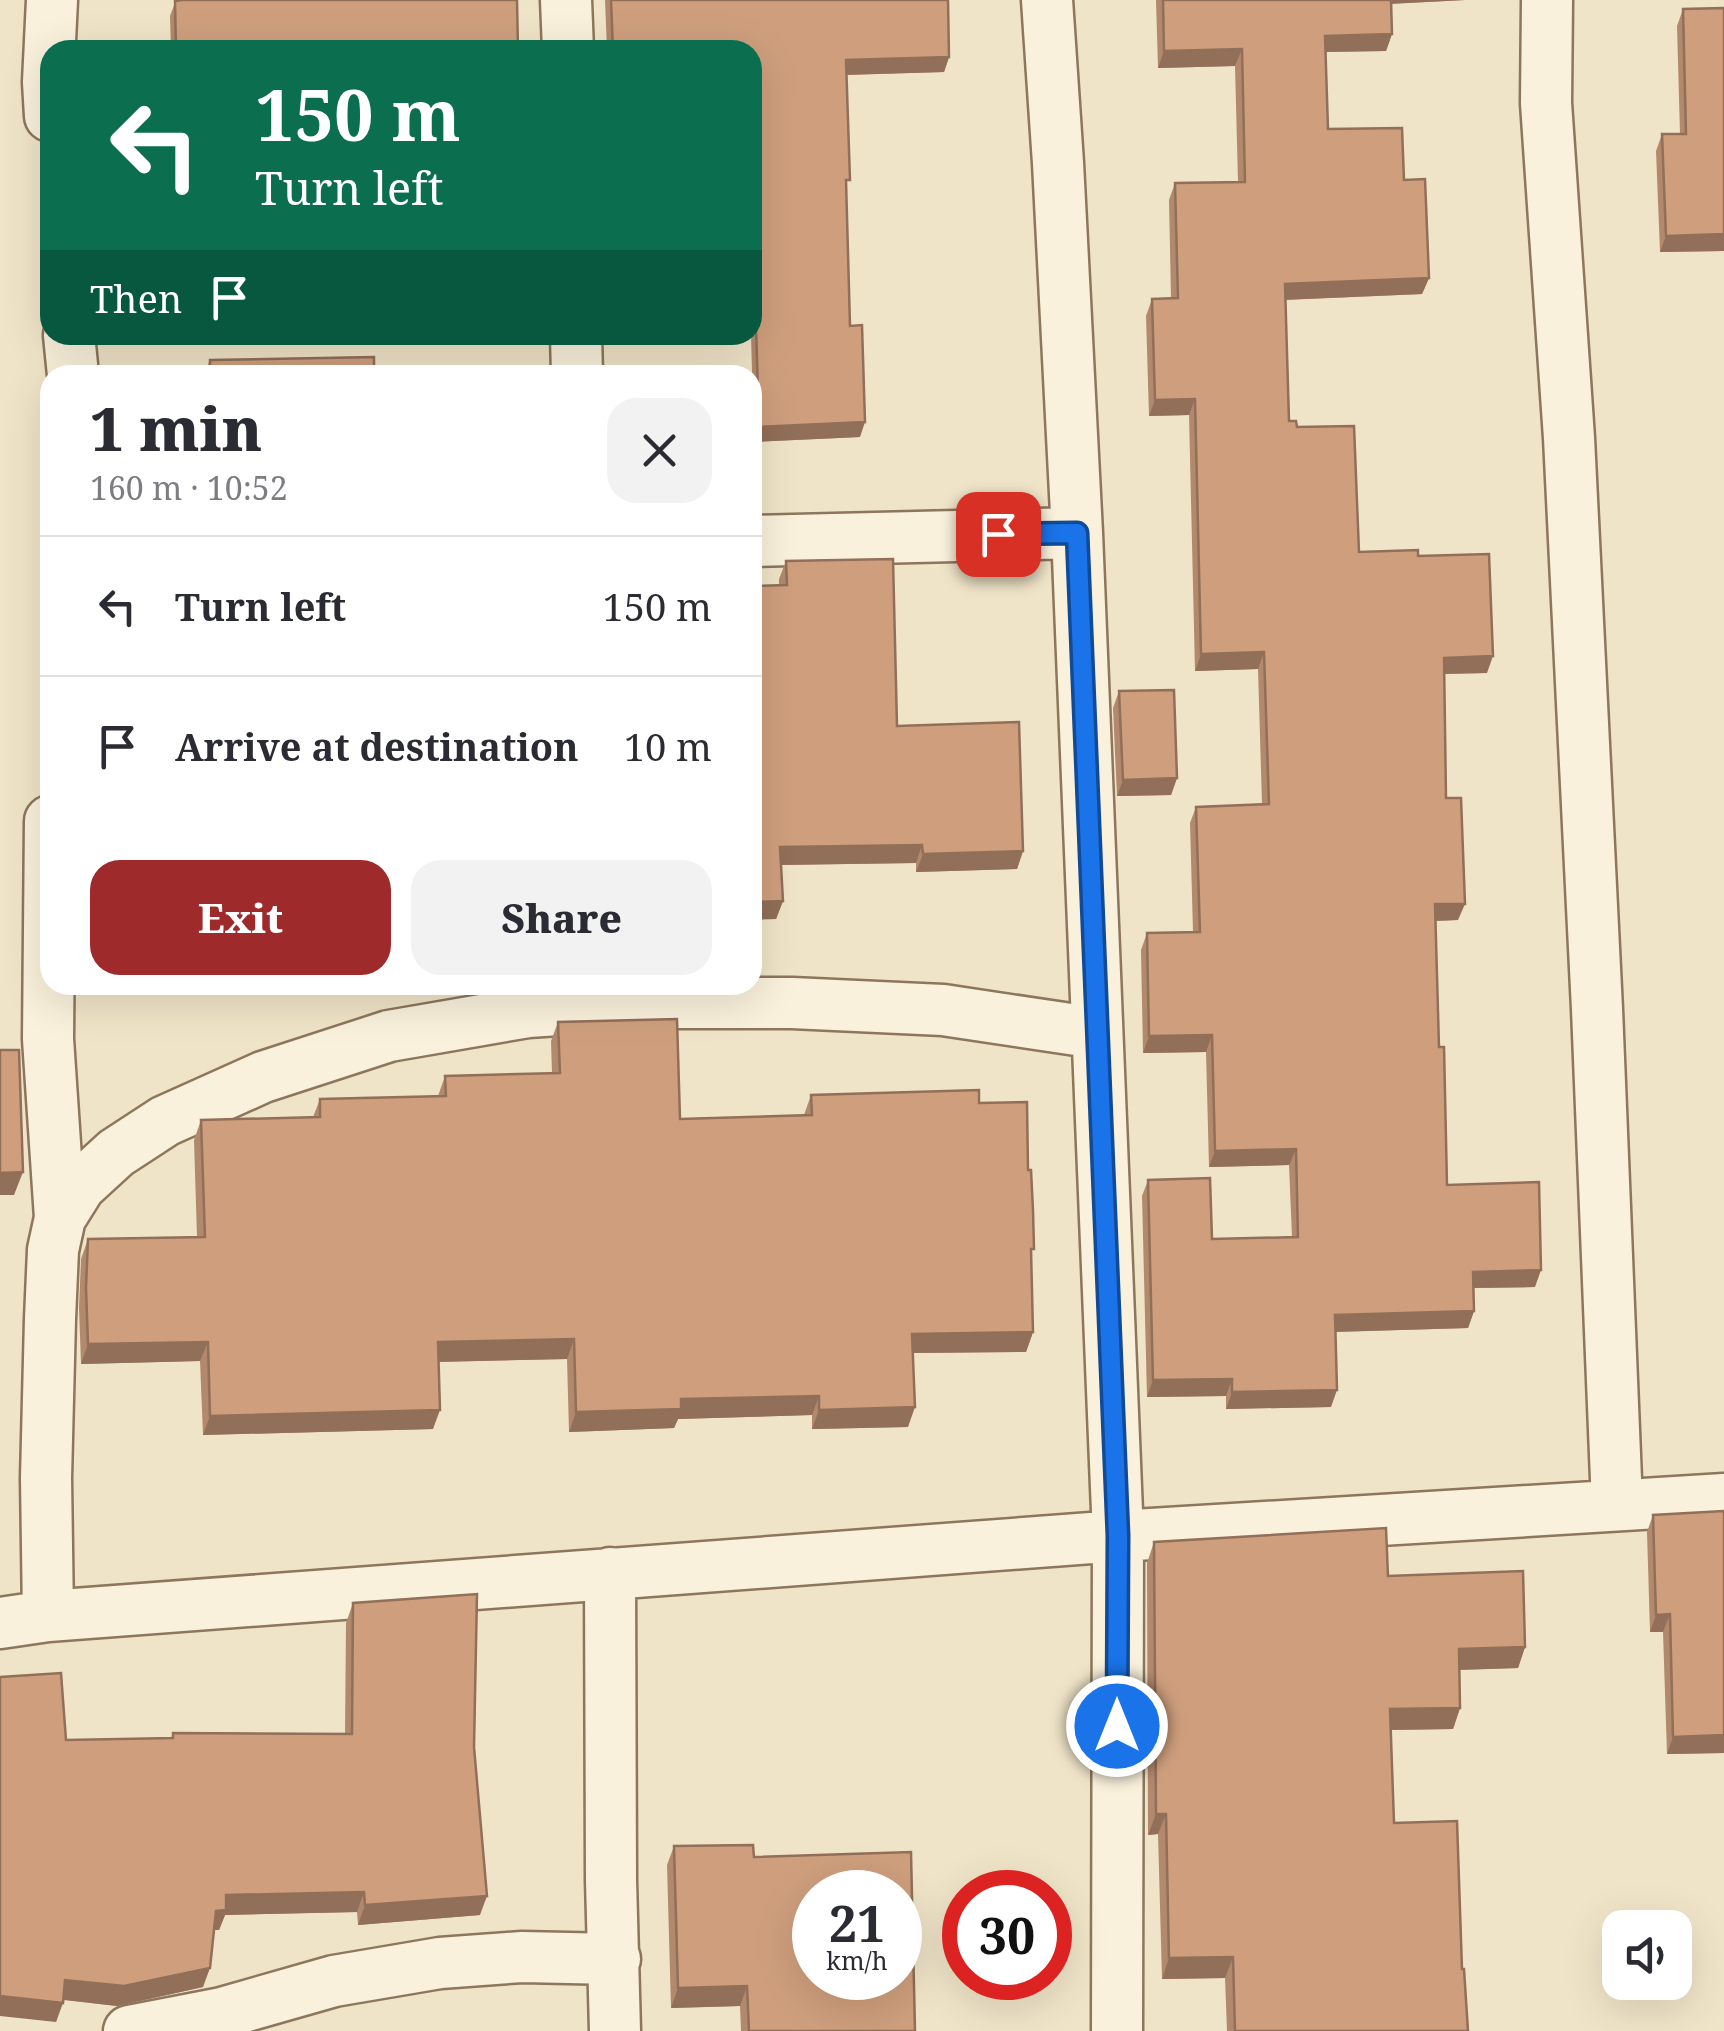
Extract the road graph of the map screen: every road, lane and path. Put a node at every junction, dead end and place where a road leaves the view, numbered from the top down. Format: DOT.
graph roads {
  1 [pos="52,0"];
  2 [pos="566,0"];
  3 [pos="1048,0"];
  4 [pos="1547,0"];
  5 [pos="50,40"];
  6 [pos="568,40"];
  7 [pos="1077,533"];
  8 [pos="762,541"];
  9 [pos="48,995"];
  10 [pos="1097,1033"];
  11 [pos="60,1218"];
  12 [pos="1724,1498"];
  13 [pos="1618,1504"];
  14 [pos="1118,1536"];
  15 [pos="610,1573"];
  16 [pos="24,1620"];
  17 [pos="615,1958"];
  18 [pos="128,2031"];
  19 [pos="615,2031"];
  20 [pos="1117,2031"];
  1 -- 5 [label="street"];
  2 -- 6 [label="street"];
  3 -- 7 [label="street"];
  4 -- 13 [label="street"];
  7 -- 8 [label="street"];
  7 -- 10 [label="street"];
  9 -- 11 [label="street"];
  10 -- 11 [label="street"];
  10 -- 14 [label="street"];
  11 -- 16 [label="street"];
  12 -- 13 [label="street"];
  13 -- 14 [label="street"];
  14 -- 15 [label="street"];
  14 -- 20 [label="street"];
  15 -- 16 [label="street"];
  15 -- 17 [label="street"];
  17 -- 18 [label="street"];
  17 -- 19 [label="street"];
}
